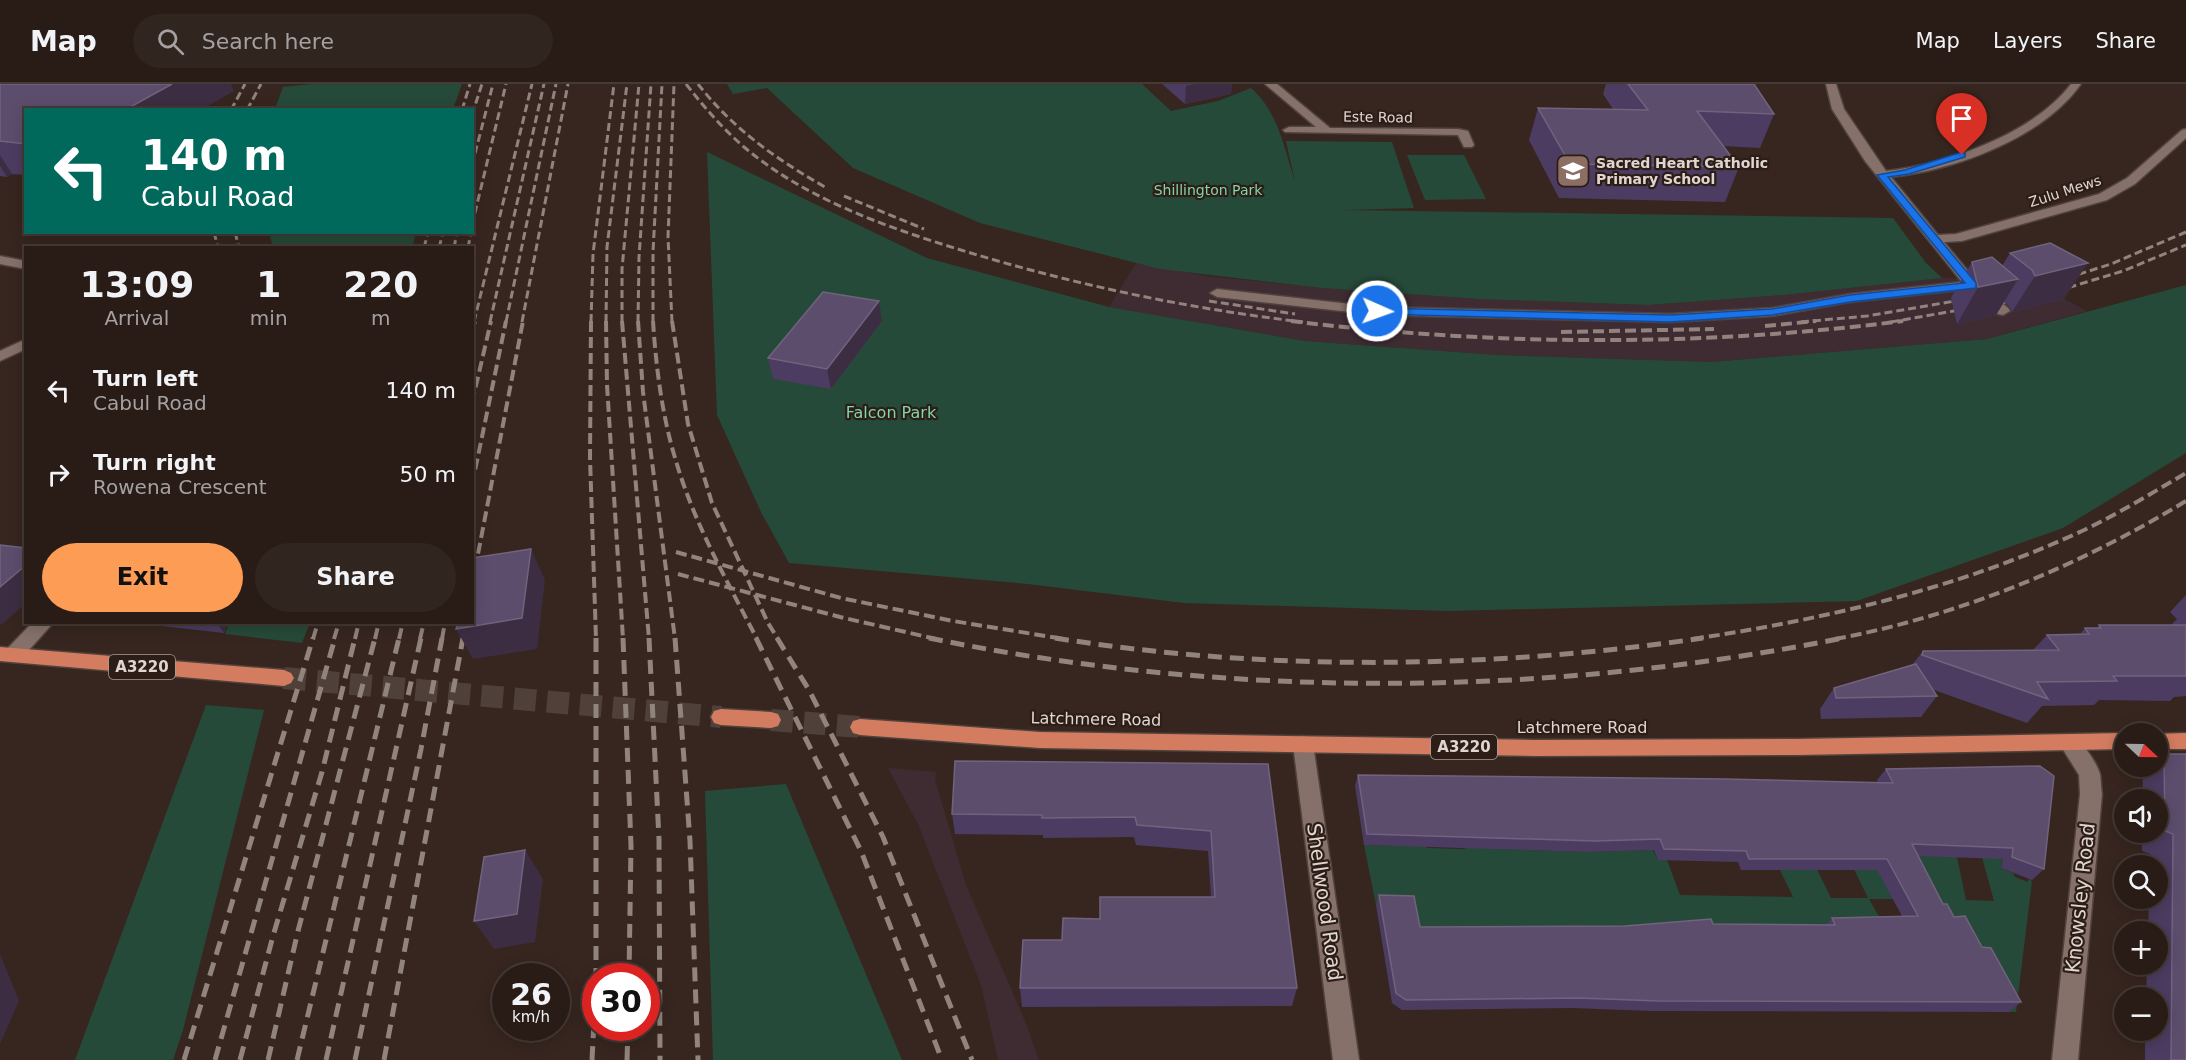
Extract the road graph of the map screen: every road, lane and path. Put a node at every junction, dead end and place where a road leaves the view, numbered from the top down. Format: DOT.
graph roads {
  1 [pos="1270,84"];
  2 [pos="1831,84"];
  3 [pos="2076,84"];
  4 [pos="1289,130"];
  5 [pos="1327,131"];
  6 [pos="2186,132"];
  7 [pos="1468,145"];
  8 [pos="1882,175"];
  9 [pos="1933,239"];
  10 [pos="0,260"];
  11 [pos="24,266"];
  12 [pos="1972,285"];
  13 [pos="1217,293"];
  14 [pos="2002,311"];
  15 [pos="24,344"];
  16 [pos="0,357"];
  17 [pos="43,624"];
  18 [pos="6,654"];
  19 [pos="284,678"];
  20 [pos="721,717"];
  21 [pos="771,720"];
  22 [pos="860,727"];
  23 [pos="2114,741"];
  24 [pos="2168,741"];
  25 [pos="2186,741"];
  26 [pos="2069,743"];
  27 [pos="1303,744"];
  28 [pos="1346,1060"];
  29 [pos="2065,1060"];
  1 -- 5 [label="street, Este Road"];
  2 -- 8 [label="street"];
  3 -- 8 [label="street"];
  4 -- 5 [label="street"];
  5 -- 7 [label="street, Este Road"];
  6 -- 9 [label="street, Zulu Mews"];
  8 -- 9 [label="street"];
  9 -- 12 [label="street"];
  10 -- 11 [label="street"];
  12 -- 13 [label="street"];
  12 -- 14 [label="street"];
  15 -- 16 [label="street"];
  17 -- 18 [label="street"];
  18 -- 19 [label="highway, A3220"];
  20 -- 21 [label="highway"];
  22 -- 27 [label="highway, Latchmere Road / A3220"];
  23 -- 26 [label="highway, Latchmere Road / A3220"];
  24 -- 25 [label="highway"];
  26 -- 27 [label="highway, Latchmere Road / A3220"];
  26 -- 29 [label="street, Knowsley Road"];
  27 -- 28 [label="street, Shellwood Road"];
}
